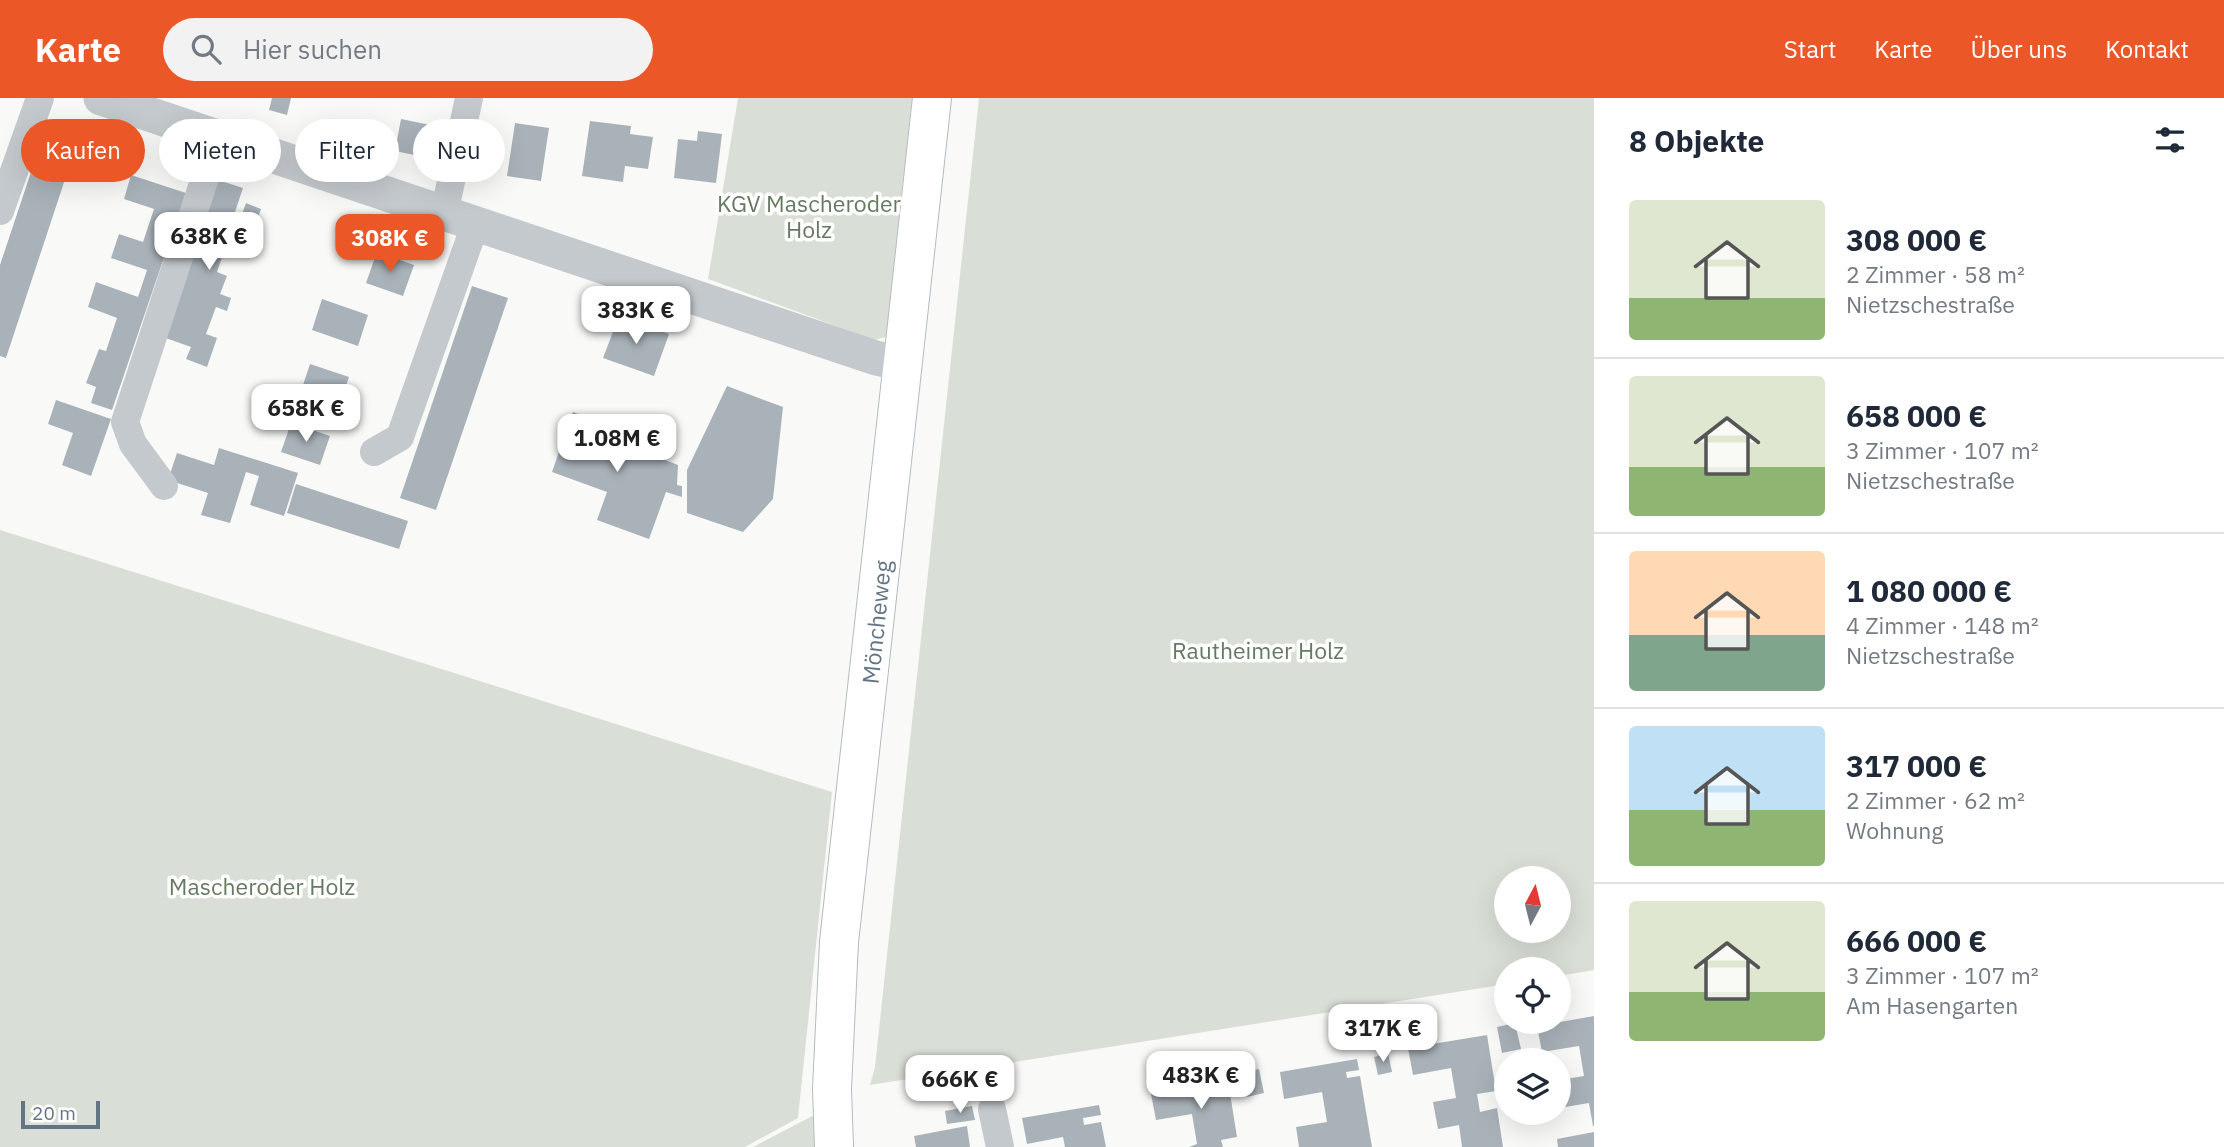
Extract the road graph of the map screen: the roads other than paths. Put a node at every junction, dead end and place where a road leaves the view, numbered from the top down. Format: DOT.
graph roads {
  1 [pos="40,98"];
  2 [pos="101,98"];
  3 [pos="469,98"];
  4 [pos="932,98"];
  5 [pos="162,119"];
  6 [pos="281,159"];
  7 [pos="204,182"];
  8 [pos="0,211"];
  9 [pos="459,219"];
  10 [pos="903,364"];
  11 [pos="374,452"];
  12 [pos="164,486"];
  13 [pos="992,1109"];
  14 [pos="834,1147"];
  15 [pos="999,1147"];
  1 -- 8 [label="street"];
  2 -- 5 [label="street"];
  3 -- 9 [label="street"];
  4 -- 10 [label="main road, Möncheweg"];
  6 -- 9 [label="street"];
  7 -- 12 [label="street"];
  9 -- 10 [label="street"];
  9 -- 11 [label="street"];
  10 -- 14 [label="main road, Möncheweg"];
  13 -- 15 [label="street"];
}
